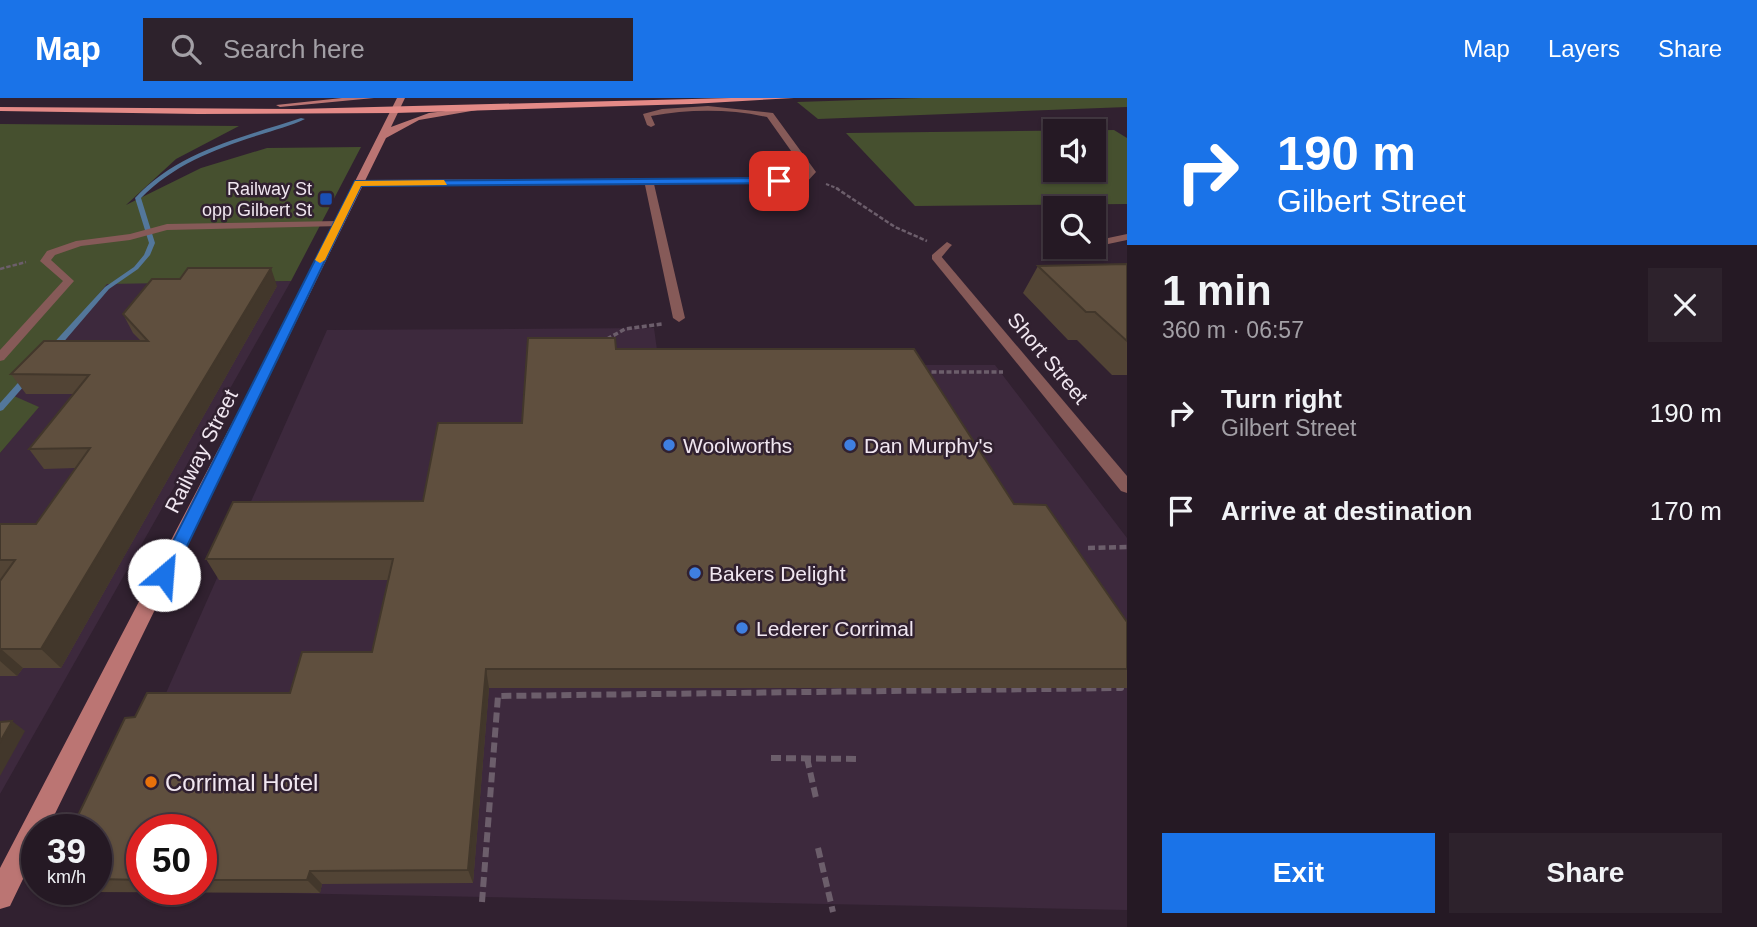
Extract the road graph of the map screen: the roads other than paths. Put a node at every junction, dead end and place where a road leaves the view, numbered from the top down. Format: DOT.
graph roads {
  1 [pos="370,98"];
  2 [pos="571,98"];
  3 [pos="790,98"];
  4 [pos="0,101"];
  5 [pos="280,105"];
  6 [pos="398,105"];
  7 [pos="0,109"];
  8 [pos="479,109"];
  9 [pos="651,125"];
  10 [pos="381,137"];
  11 [pos="649,181"];
  12 [pos="358,183"];
  13 [pos="338,224"];
  14 [pos="1127,237"];
  15 [pos="1106,241"];
  16 [pos="943,250"];
  17 [pos="679,318"];
  18 [pos="0,357"];
  19 [pos="1127,487"];
  20 [pos="0,896"];
  1 -- 5 [label="main road"];
  2 -- 6 [label="main road"];
  3 -- 8 [label="main road"];
  4 -- 5 [label="main road"];
  5 -- 6 [label="main road"];
  6 -- 7 [label="main road"];
  6 -- 8 [label="main road"];
  6 -- 10 [label="main road, Railway Street"];
  8 -- 10 [label="main road"];
  9 -- 11 [label="street"];
  10 -- 12 [label="main road, Railway Street"];
  11 -- 12 [label="street"];
  11 -- 17 [label="street"];
  12 -- 13 [label="main road, Railway Street"];
  13 -- 18 [label="lane"];
  13 -- 20 [label="main road, Railway Street"];
  14 -- 15 [label="lane"];
  16 -- 19 [label="street, Short Street"];
}
